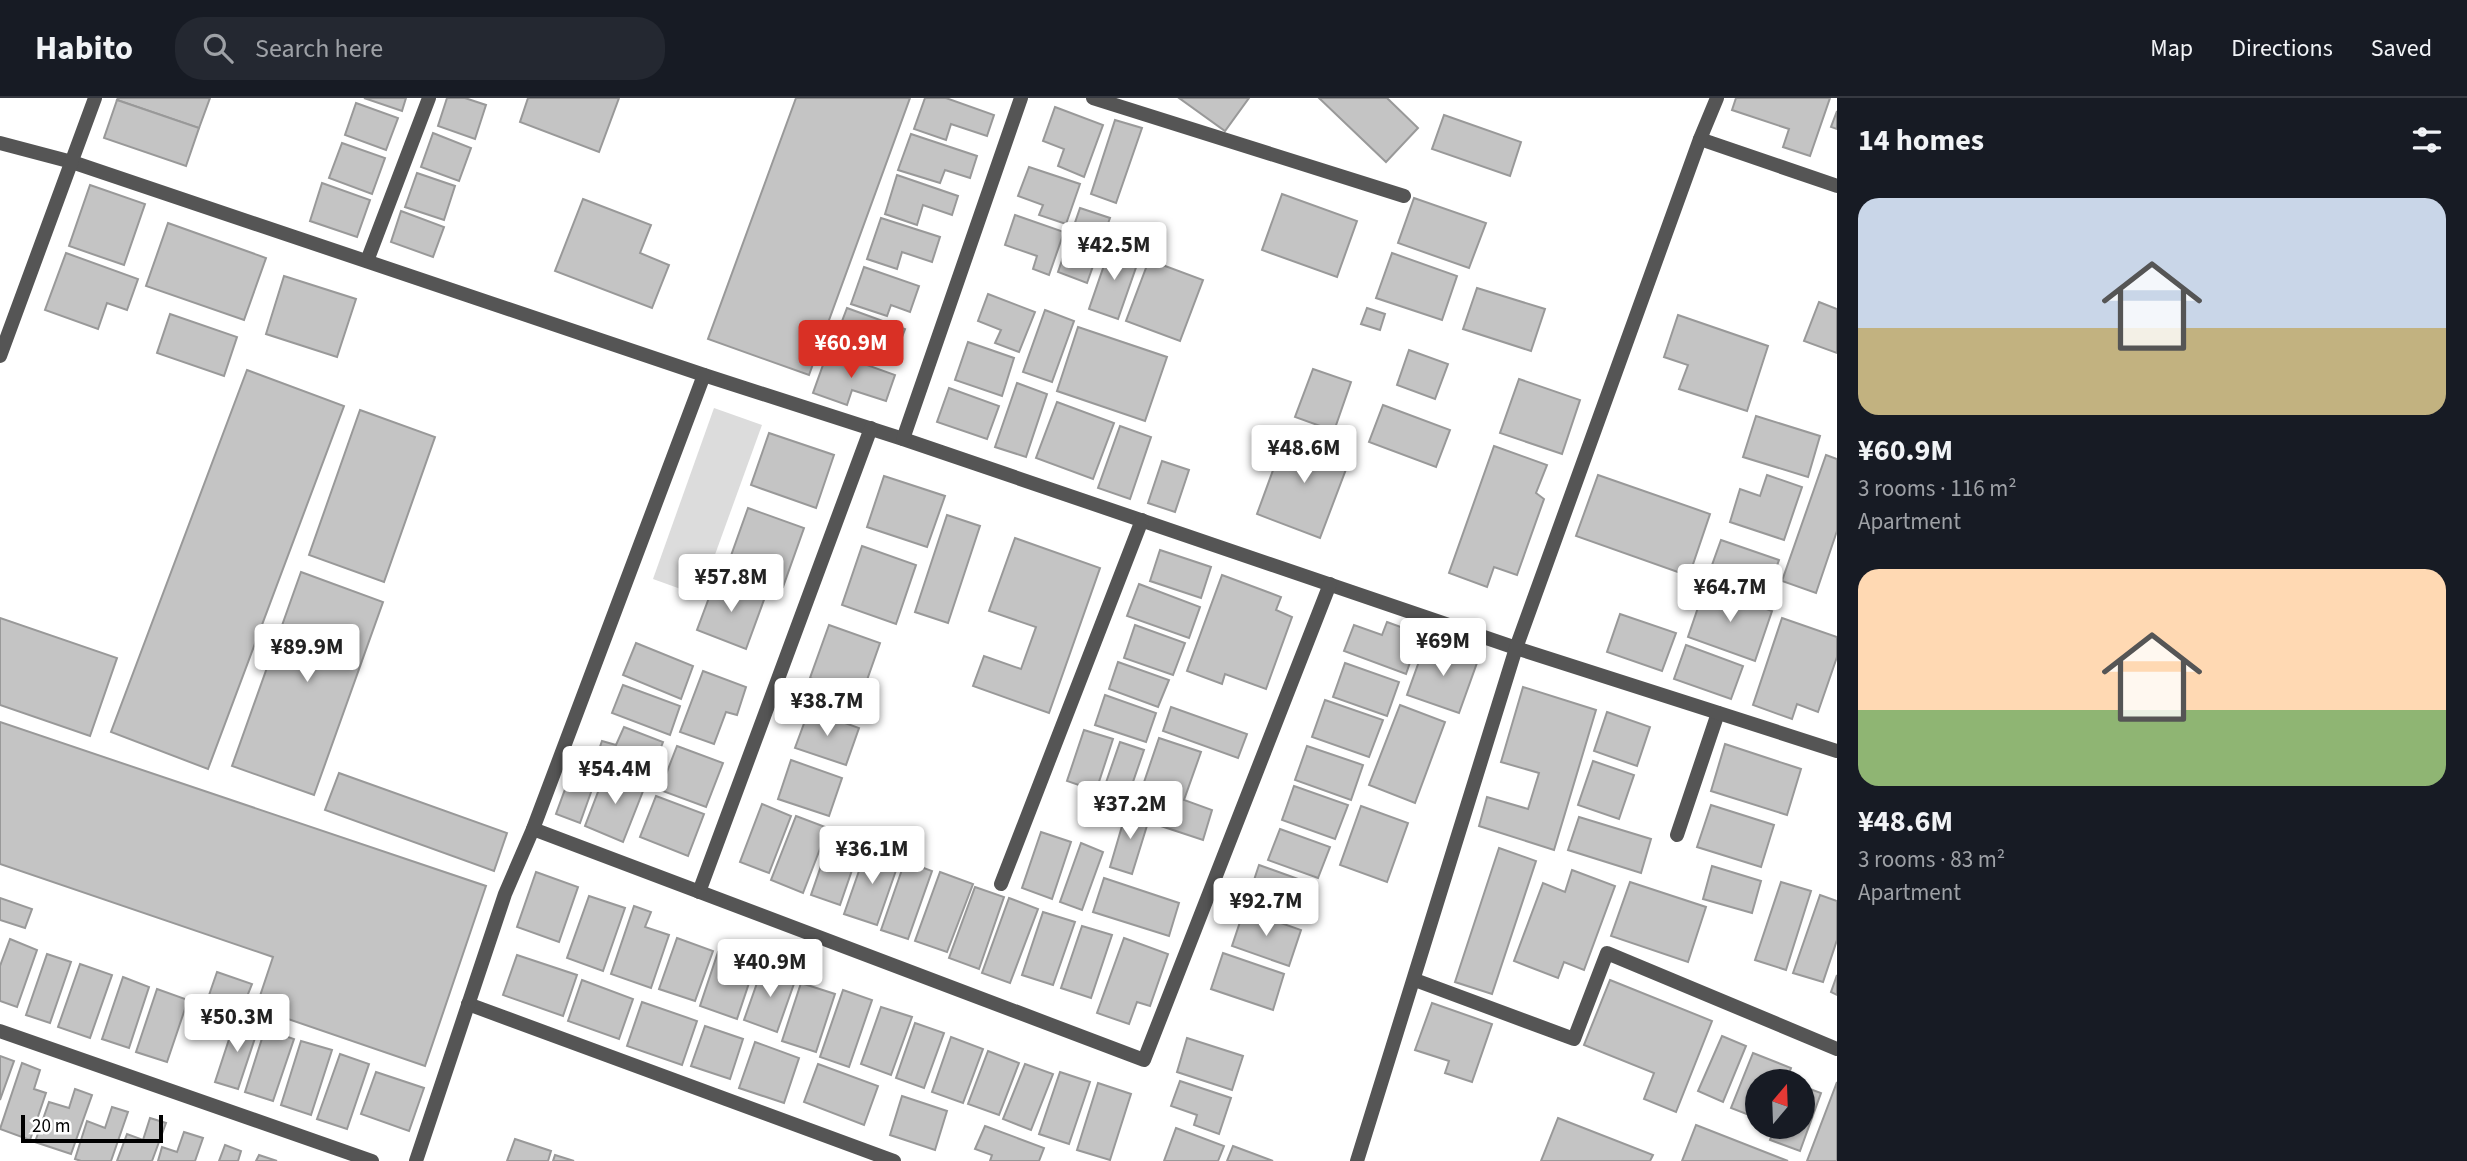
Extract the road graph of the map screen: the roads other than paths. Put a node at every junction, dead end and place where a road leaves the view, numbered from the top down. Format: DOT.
graph roads {
  1 [pos="95,98"];
  2 [pos="429,98"];
  3 [pos="1021,98"];
  4 [pos="1093,98"];
  5 [pos="1717,98"];
  6 [pos="1700,139"];
  7 [pos="0,143"];
  8 [pos="72,162"];
  9 [pos="1837,186"];
  10 [pos="1404,196"];
  11 [pos="367,261"];
  12 [pos="0,356"];
  13 [pos="704,375"];
  14 [pos="870,429"];
  15 [pos="903,439"];
  16 [pos="1142,520"];
  17 [pos="1330,584"];
  18 [pos="1516,648"];
  19 [pos="1718,713"];
  20 [pos="1837,751"];
  21 [pos="533,829"];
  22 [pos="1678,835"];
  23 [pos="1001,884"];
  24 [pos="699,892"];
  25 [pos="1415,981"];
  26 [pos="468,1004"];
  27 [pos="0,1031"];
  28 [pos="1837,1049"];
  29 [pos="372,1161"];
  30 [pos="416,1161"];
  31 [pos="894,1161"];
  32 [pos="1357,1161"];
  1 -- 8 [label="street"];
  2 -- 11 [label="street"];
  3 -- 15 [label="street"];
  4 -- 10 [label="street"];
  5 -- 6 [label="street"];
  6 -- 9 [label="street"];
  6 -- 18 [label="street"];
  7 -- 8 [label="street"];
  8 -- 11 [label="street"];
  8 -- 12 [label="street"];
  11 -- 13 [label="street"];
  13 -- 14 [label="street"];
  13 -- 21 [label="street"];
  14 -- 15 [label="street"];
  14 -- 24 [label="street"];
  15 -- 16 [label="street"];
  16 -- 17 [label="street"];
  16 -- 23 [label="street"];
  17 -- 18 [label="street"];
  17 -- 24 [label="street"];
  18 -- 19 [label="street"];
  18 -- 25 [label="street"];
  19 -- 20 [label="street"];
  19 -- 22 [label="street"];
  21 -- 24 [label="street"];
  21 -- 26 [label="street"];
  25 -- 28 [label="street"];
  25 -- 32 [label="street"];
  26 -- 30 [label="street"];
  26 -- 31 [label="street"];
  27 -- 29 [label="street"];
}
